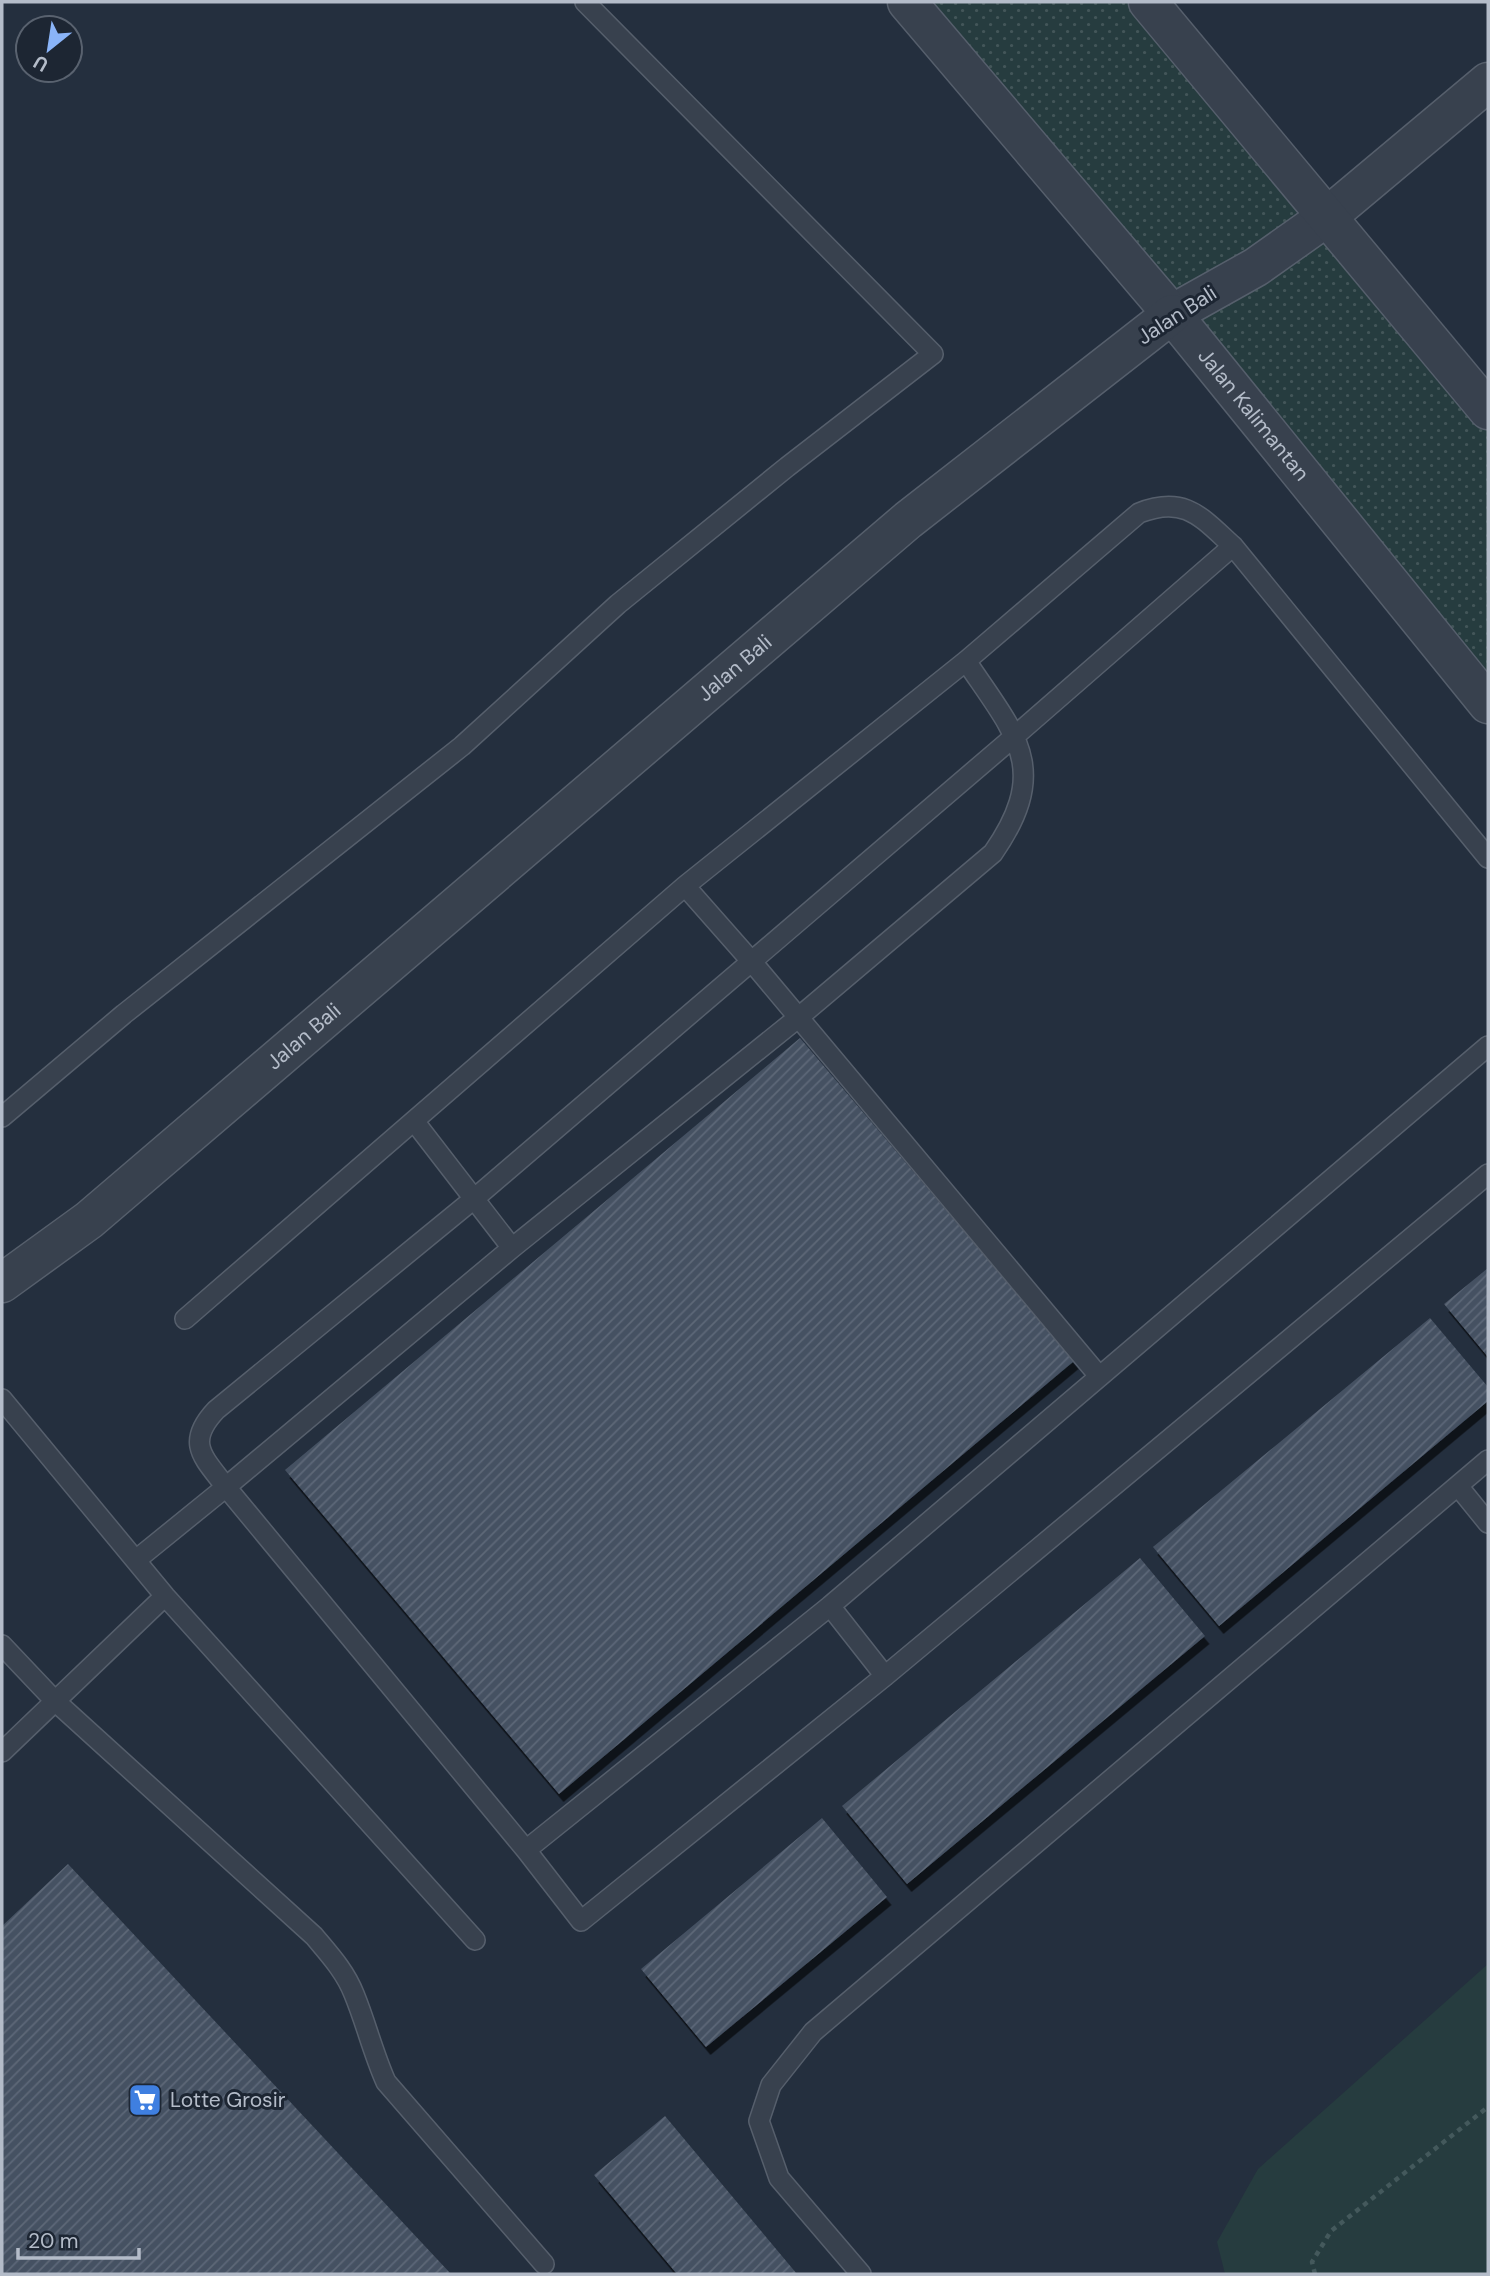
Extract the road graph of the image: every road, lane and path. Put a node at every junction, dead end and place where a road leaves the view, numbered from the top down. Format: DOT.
graph roads {
  1 [pos="585,2"];
  2 [pos="907,2"];
  3 [pos="1148,2"];
  4 [pos="1488,82"];
  5 [pos="1328,216"];
  6 [pos="1172,314"];
  7 [pos="1488,410"];
  8 [pos="1233,546"];
  9 [pos="966,661"];
  10 [pos="1488,704"];
  11 [pos="1016,735"];
  12 [pos="1488,859"];
  13 [pos="685,886"];
  14 [pos="752,962"];
  15 [pos="799,1017"];
  16 [pos="1488,1046"];
  17 [pos="2,1117"];
  18 [pos="414,1121"];
  19 [pos="1488,1174"];
  20 [pos="475,1198"];
  21 [pos="512,1248"];
  22 [pos="2,1283"];
  23 [pos="185,1319"];
  24 [pos="1099,1376"];
  25 [pos="2,1399"];
  26 [pos="1488,1460"];
  27 [pos="1458,1486"];
  28 [pos="226,1487"];
  29 [pos="1488,1522"];
  30 [pos="136,1560"];
  31 [pos="165,1596"];
  32 [pos="830,1606"];
  33 [pos="2,1645"];
  34 [pos="885,1676"];
  35 [pos="55,1700"];
  36 [pos="2,1752"];
  37 [pos="526,1850"];
  38 [pos="475,1940"];
  39 [pos="1488,2107"];
  40 [pos="544,2264"];
  41 [pos="861,2274"];
  42 [pos="1315,2274"];
  1 -- 17 [label="lane"];
  2 -- 6 [label="street, Jalan Kalimantan"];
  3 -- 5 [label="street"];
  4 -- 5 [label="street, Jalan Bali"];
  5 -- 6 [label="street, Jalan Bali"];
  5 -- 7 [label="street"];
  6 -- 10 [label="street, Jalan Kalimantan"];
  6 -- 22 [label="street, Jalan Bali"];
  8 -- 9 [label="lane"];
  8 -- 11 [label="lane"];
  8 -- 12 [label="lane"];
  9 -- 11 [label="lane"];
  9 -- 13 [label="lane"];
  11 -- 14 [label="lane"];
  11 -- 15 [label="lane"];
  13 -- 14 [label="lane"];
  13 -- 18 [label="lane"];
  14 -- 15 [label="lane"];
  14 -- 20 [label="lane"];
  15 -- 21 [label="lane"];
  15 -- 24 [label="lane"];
  16 -- 24 [label="lane"];
  18 -- 20 [label="lane"];
  18 -- 23 [label="lane"];
  19 -- 34 [label="lane"];
  20 -- 21 [label="lane"];
  20 -- 28 [label="lane"];
  21 -- 28 [label="lane"];
  24 -- 32 [label="lane"];
  25 -- 30 [label="lane"];
  26 -- 27 [label="lane"];
  27 -- 29 [label="lane"];
  27 -- 41 [label="lane"];
  28 -- 30 [label="lane"];
  28 -- 37 [label="lane"];
  30 -- 31 [label="lane"];
  31 -- 35 [label="lane"];
  31 -- 38 [label="lane"];
  32 -- 34 [label="lane"];
  32 -- 37 [label="lane"];
  33 -- 35 [label="lane"];
  34 -- 37 [label="lane"];
  35 -- 36 [label="lane"];
  35 -- 40 [label="lane"];
  39 -- 42 [label="path"];
}
